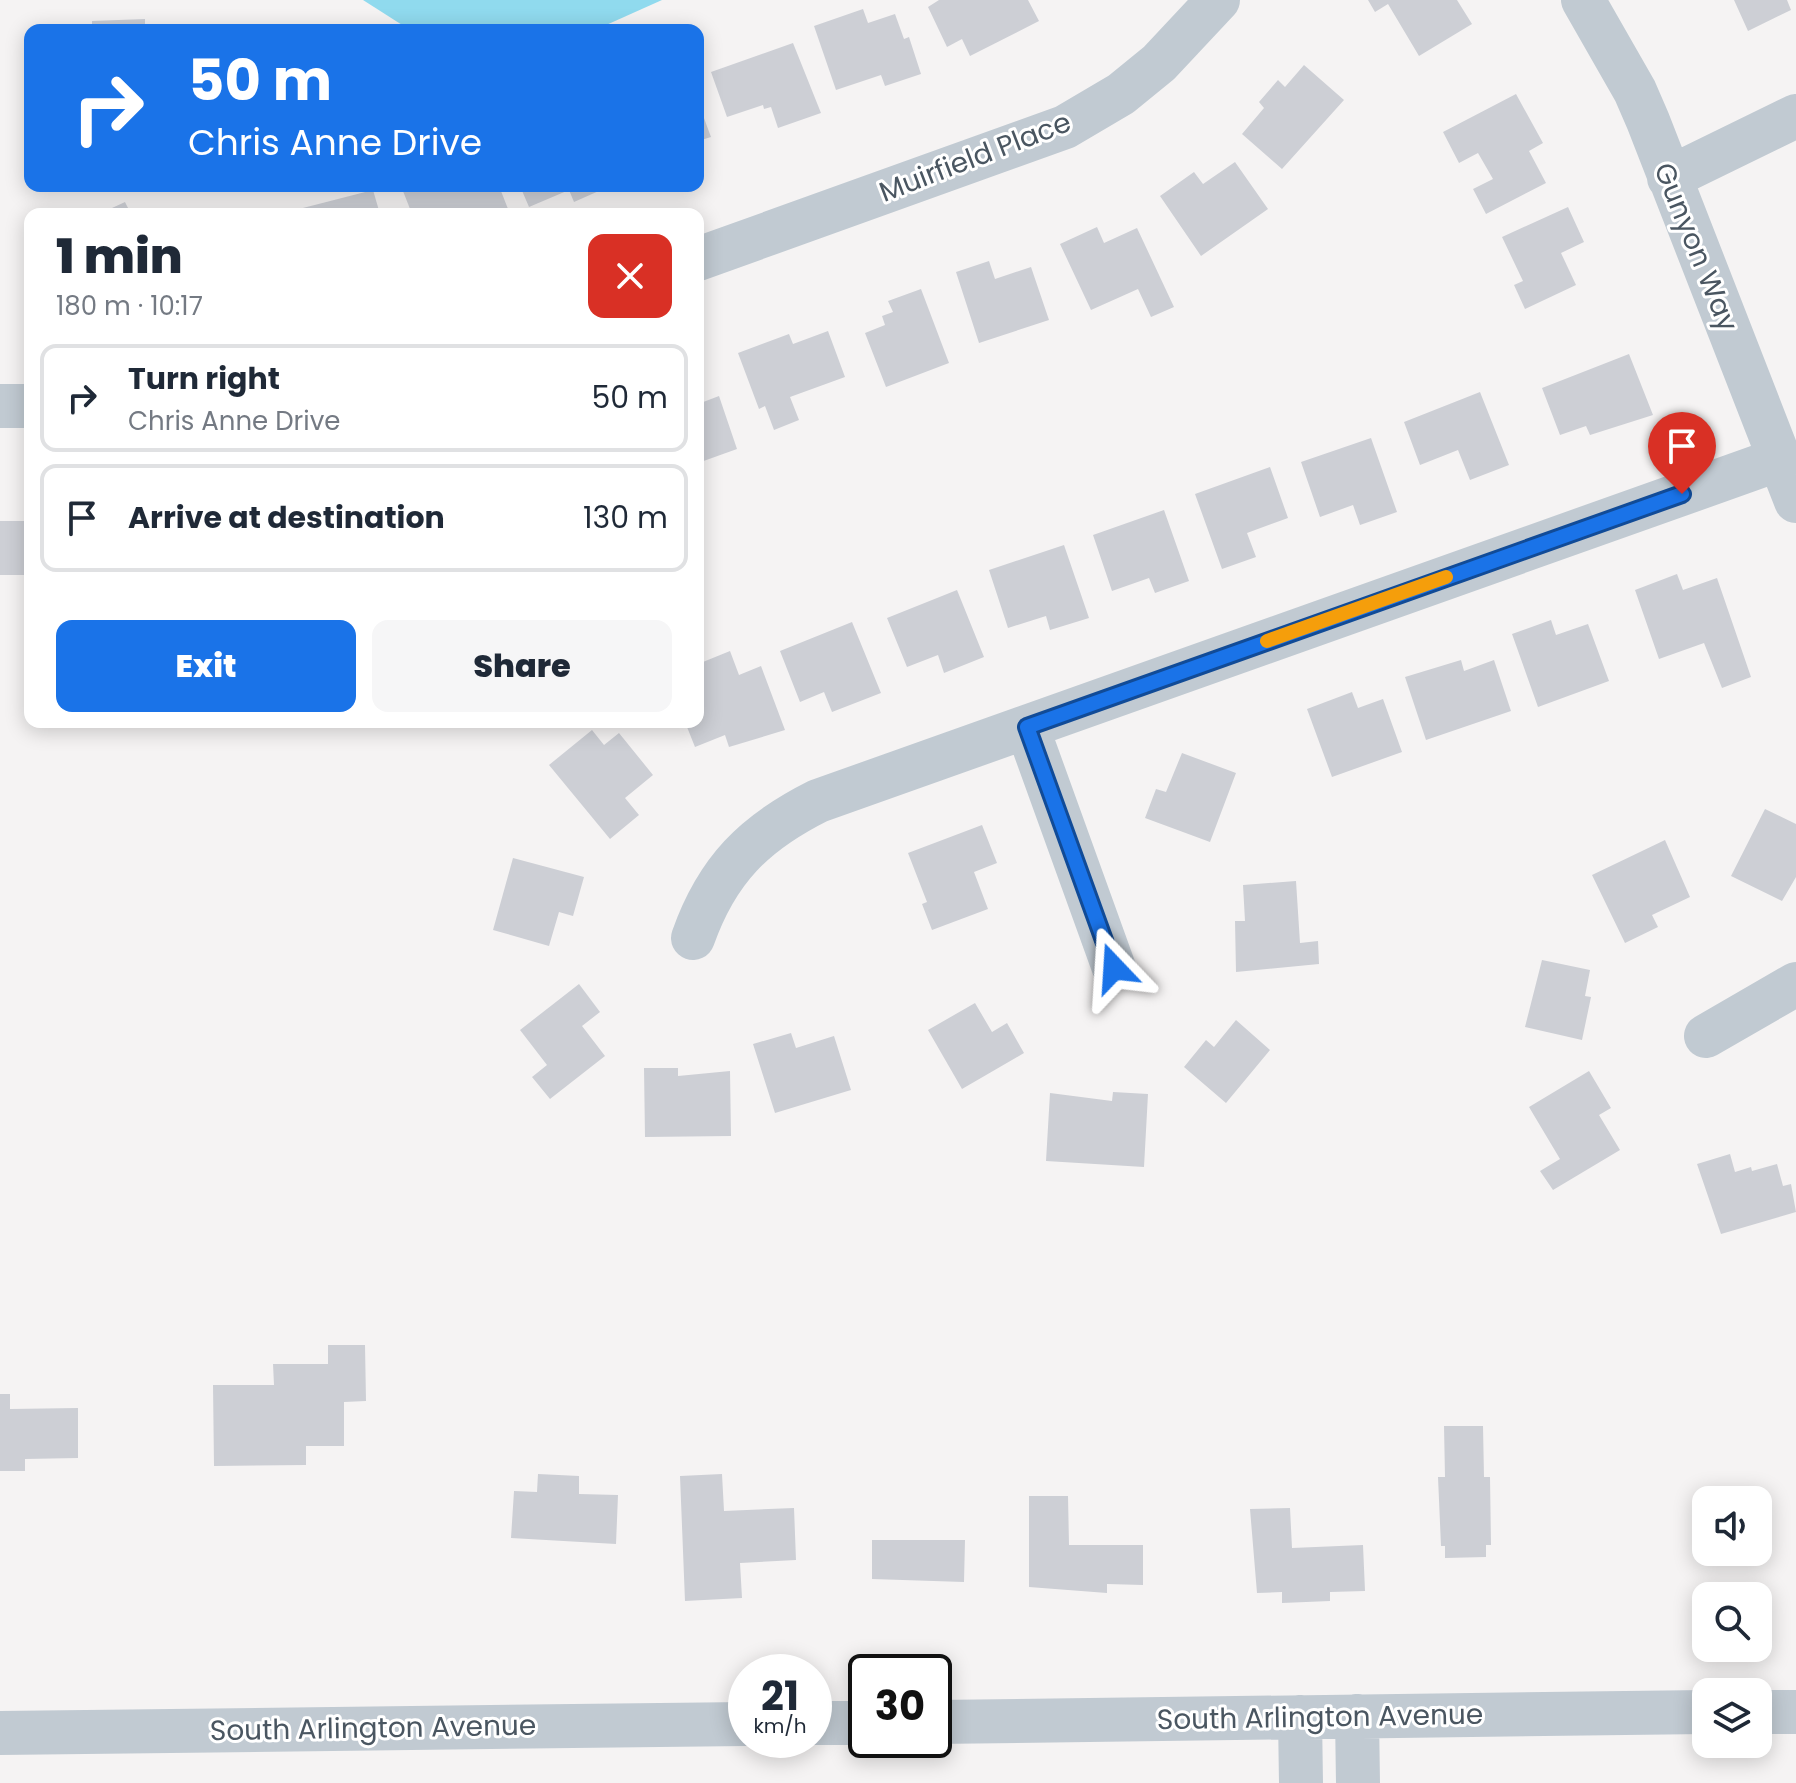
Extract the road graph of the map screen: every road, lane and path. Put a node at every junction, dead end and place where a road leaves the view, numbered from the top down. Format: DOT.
graph roads {
  1 [pos="1218,0"];
  2 [pos="1583,0"];
  3 [pos="1796,116"];
  4 [pos="1669,178"];
  5 [pos="704,257"];
  6 [pos="0,406"];
  7 [pos="24,406"];
  8 [pos="1780,459"];
  9 [pos="1796,501"];
  10 [pos="1027,727"];
  11 [pos="693,938"];
  12 [pos="1114,968"];
  13 [pos="1796,984"];
  14 [pos="1706,1036"];
  15 [pos="1692,1712"];
  16 [pos="1772,1712"];
  17 [pos="1796,1712"];
  18 [pos="1357,1716"];
  19 [pos="1300,1717"];
  20 [pos="952,1722"];
  21 [pos="728,1724"];
  22 [pos="0,1733"];
  23 [pos="1301,1783"];
  24 [pos="1358,1783"];
  1 -- 5 [label="street, Muirfield Place"];
  2 -- 4 [label="street, Gunyon Way"];
  3 -- 4 [label="street"];
  4 -- 8 [label="street, Gunyon Way"];
  6 -- 7 [label="street"];
  8 -- 9 [label="street, Gunyon Way"];
  8 -- 10 [label="street"];
  10 -- 11 [label="street"];
  10 -- 12 [label="street"];
  13 -- 14 [label="street"];
  15 -- 18 [label="street, South Arlington Avenue"];
  16 -- 17 [label="street"];
  18 -- 19 [label="street, South Arlington Avenue"];
  18 -- 24 [label="street"];
  19 -- 20 [label="street, South Arlington Avenue"];
  19 -- 23 [label="street"];
  21 -- 22 [label="street, South Arlington Avenue"];
}
